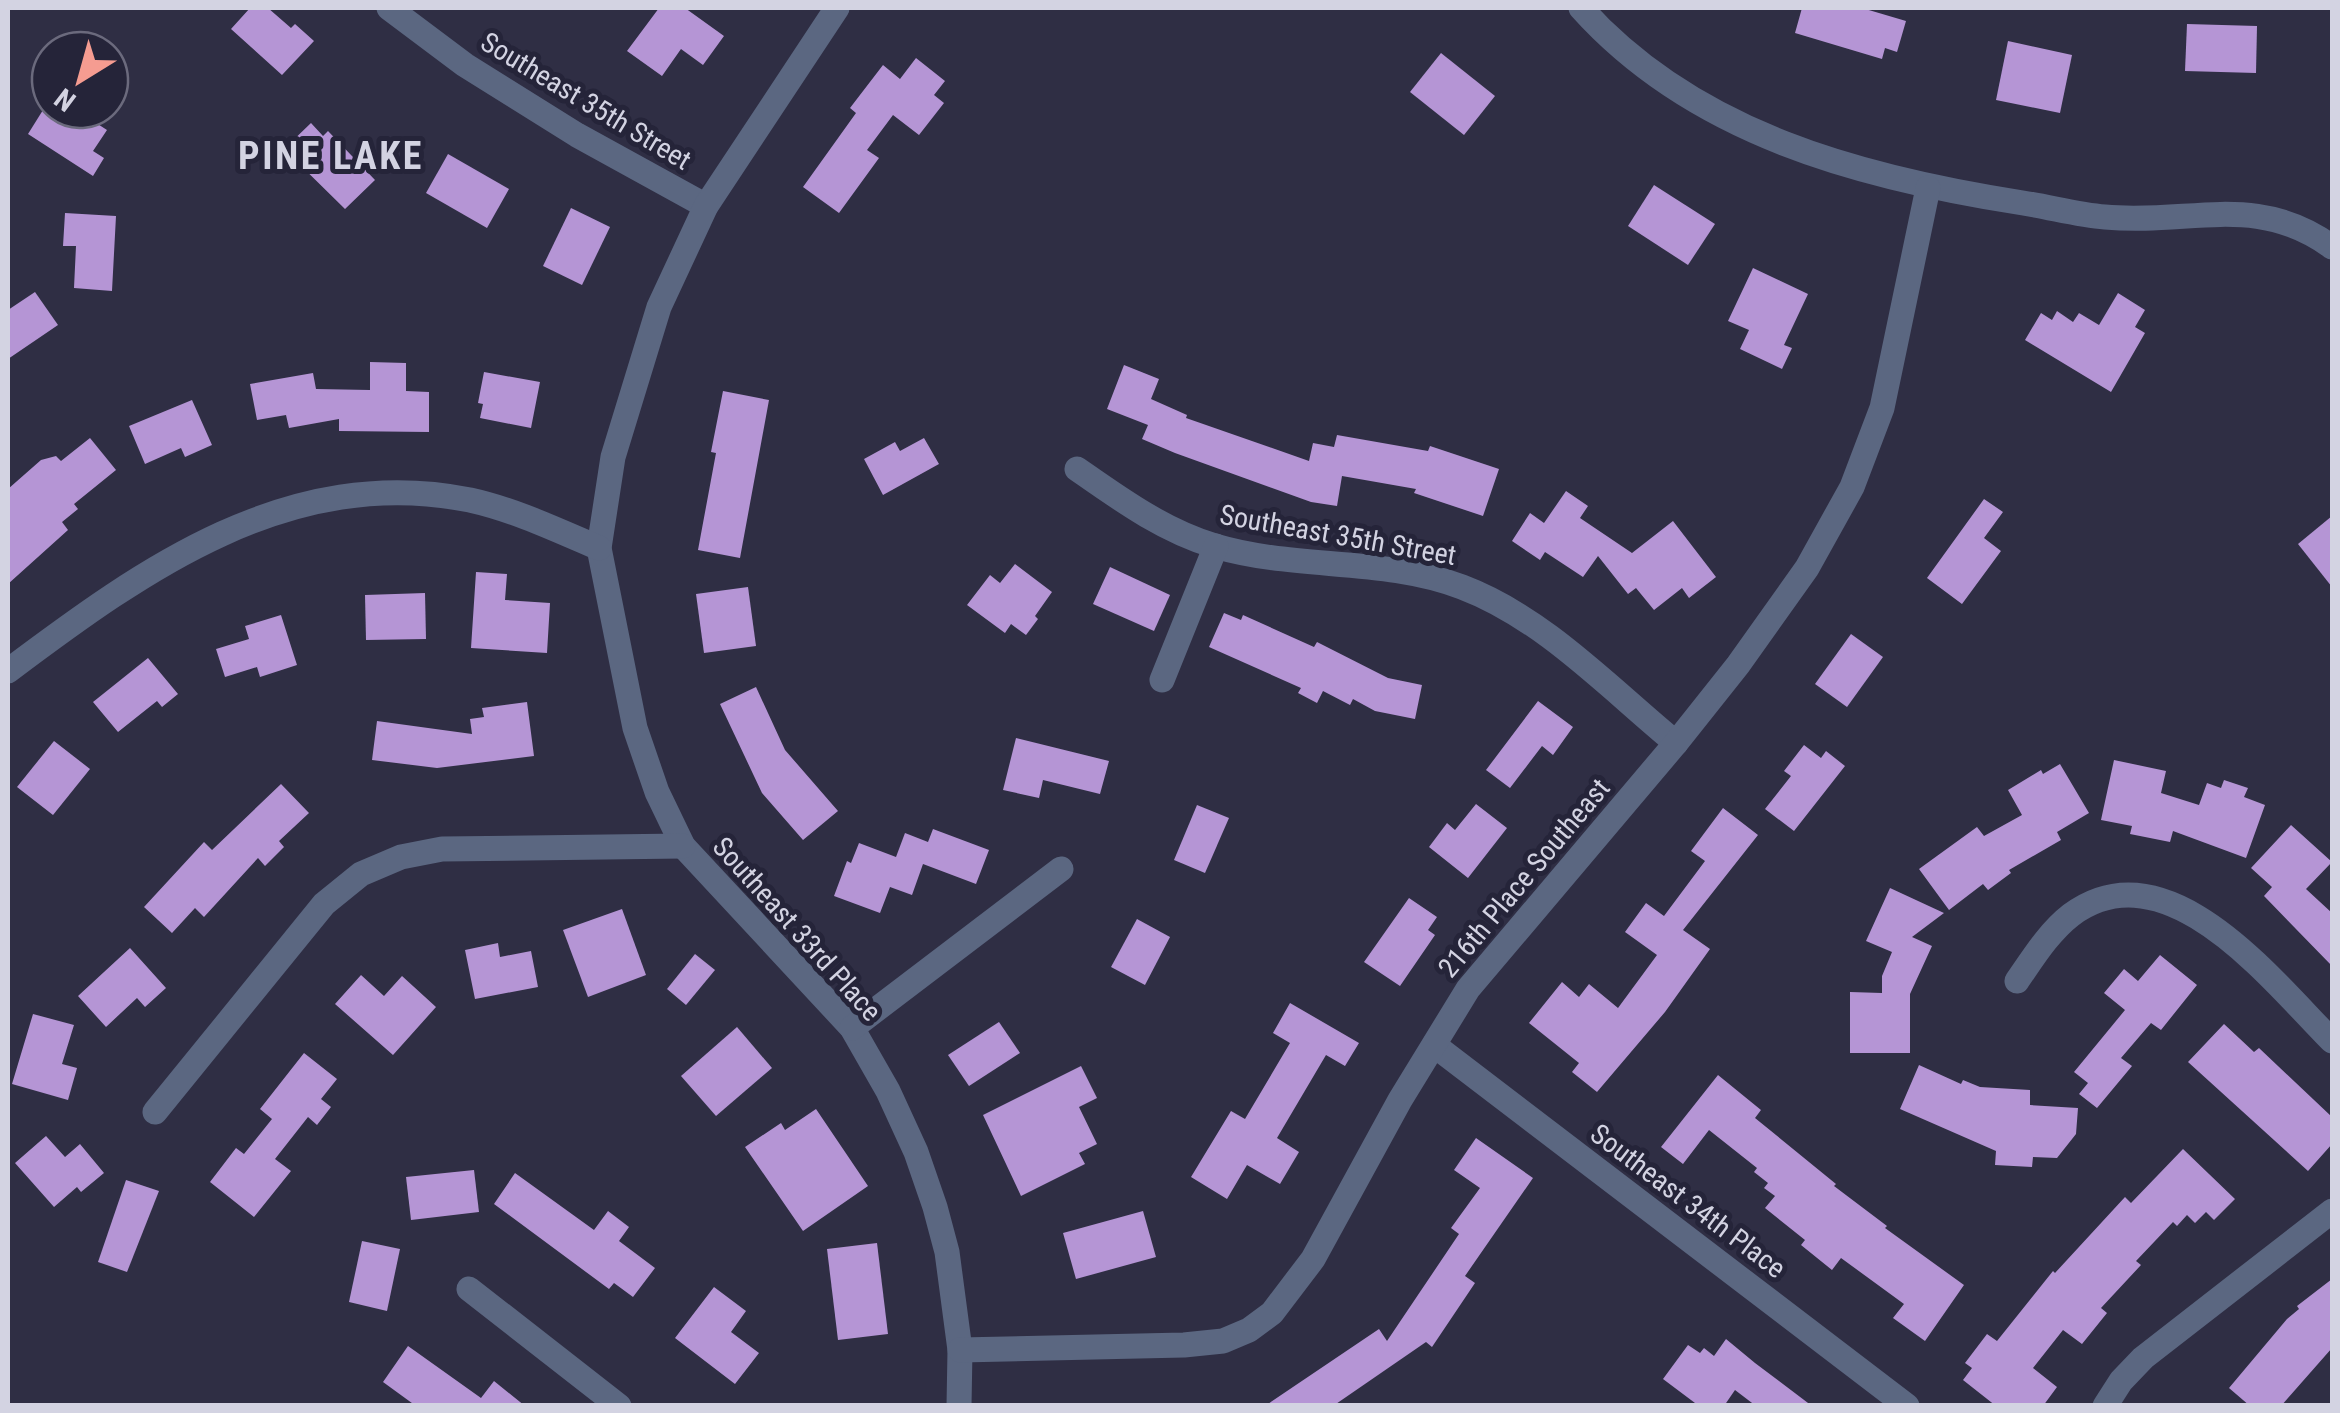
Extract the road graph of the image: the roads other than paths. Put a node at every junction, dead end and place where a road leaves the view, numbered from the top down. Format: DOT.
graph roads {
  1 [pos="390,8"];
  2 [pos="837,8"];
  3 [pos="1581,8"];
  4 [pos="1928,188"];
  5 [pos="706,206"];
  6 [pos="2332,246"];
  7 [pos="1077,468"];
  8 [pos="1216,546"];
  9 [pos="599,548"];
  10 [pos="8,671"];
  11 [pos="1162,680"];
  12 [pos="1676,743"];
  13 [pos="683,846"];
  14 [pos="1061,870"];
  15 [pos="2017,980"];
  16 [pos="852,1028"];
  17 [pos="2332,1041"];
  18 [pos="1434,1045"];
  19 [pos="155,1112"];
  20 [pos="2332,1211"];
  21 [pos="469,1289"];
  22 [pos="960,1350"];
  23 [pos="619,1406"];
  24 [pos="959,1406"];
  25 [pos="1906,1406"];
  26 [pos="2105,1406"];
  1 -- 5 [label="street, Southeast 35th Street"];
  2 -- 5 [label="street, Southeast 33rd Place"];
  3 -- 4 [label="street"];
  4 -- 6 [label="street"];
  4 -- 12 [label="street, 216th Place Southeast"];
  5 -- 9 [label="street, Southeast 33rd Place"];
  7 -- 8 [label="street, Southeast 35th Street"];
  8 -- 11 [label="street"];
  8 -- 12 [label="street, Southeast 35th Street"];
  9 -- 10 [label="street"];
  9 -- 13 [label="street, Southeast 33rd Place"];
  12 -- 18 [label="street, 216th Place Southeast"];
  13 -- 16 [label="street, Southeast 33rd Place"];
  13 -- 19 [label="street"];
  14 -- 16 [label="street"];
  15 -- 17 [label="street"];
  16 -- 22 [label="street, Southeast 33rd Place"];
  18 -- 22 [label="street, 216th Place Southeast"];
  18 -- 25 [label="street, Southeast 34th Place"];
  20 -- 26 [label="street"];
  21 -- 23 [label="street"];
  22 -- 24 [label="street, Southeast 33rd Place"];
}
